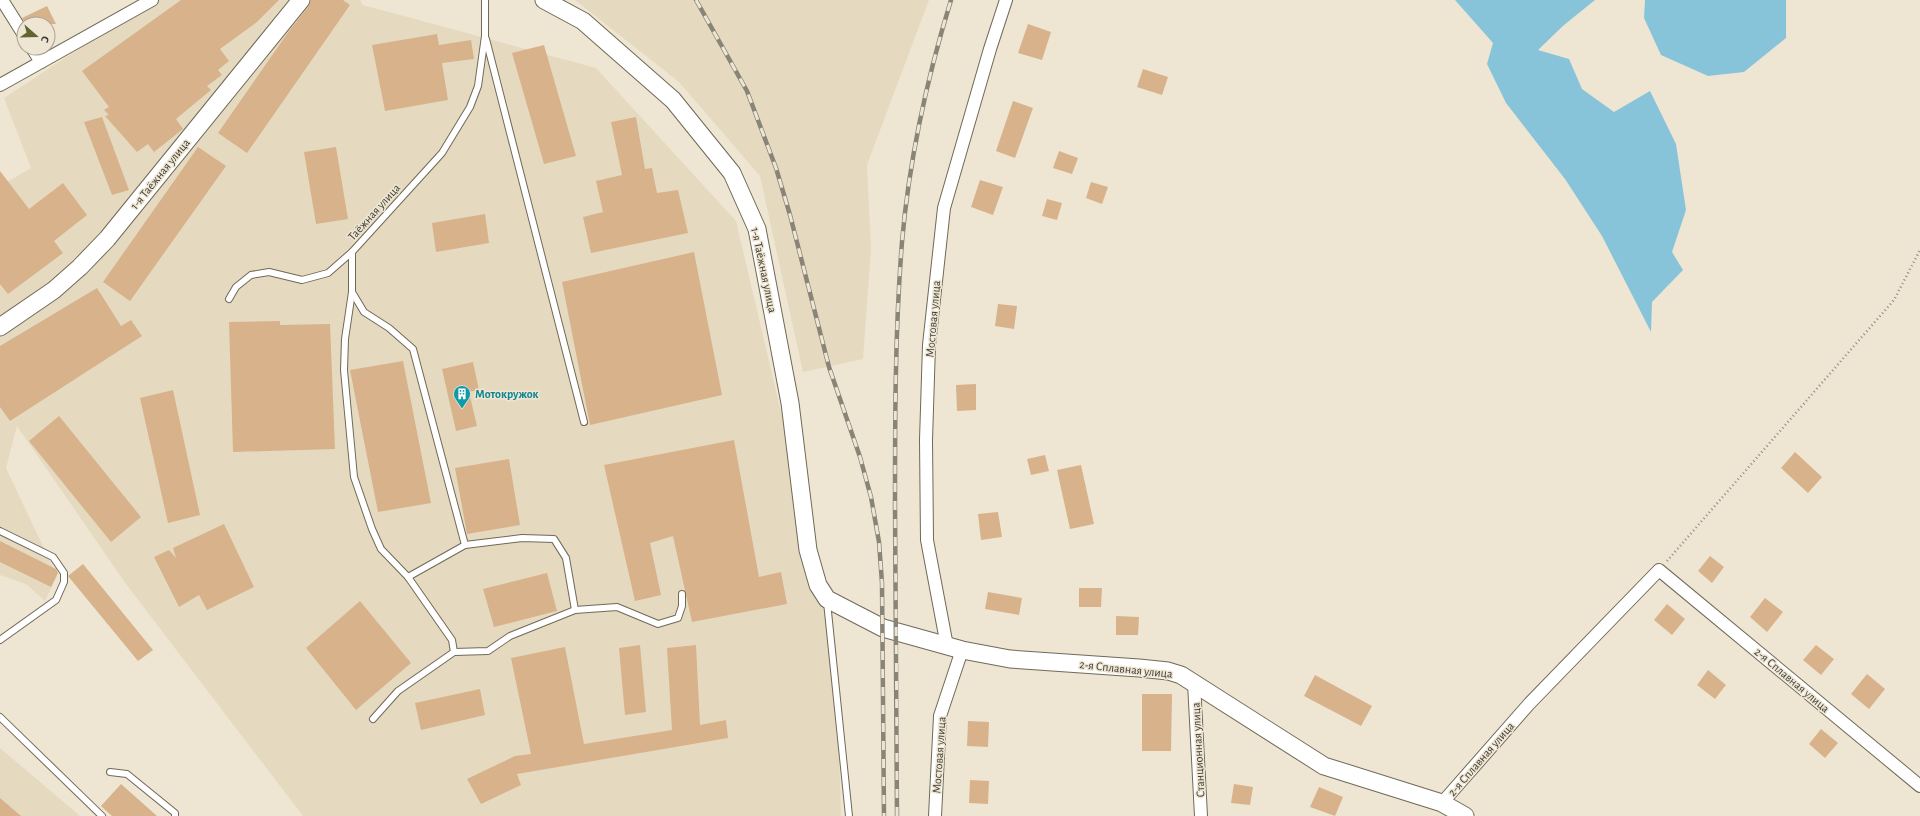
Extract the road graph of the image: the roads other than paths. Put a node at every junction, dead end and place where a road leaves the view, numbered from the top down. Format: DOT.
graph roads {
  1 [pos="2,0"];
  2 [pos="152,0"];
  3 [pos="301,0"];
  4 [pos="485,0"];
  5 [pos="544,0"];
  6 [pos="1006,0"];
  7 [pos="16,22"];
  8 [pos="485,36"];
  9 [pos="37,56"];
  10 [pos="41,62"];
  11 [pos="0,85"];
  12 [pos="352,252"];
  13 [pos="352,292"];
  14 [pos="229,299"];
  15 [pos="0,327"];
  16 [pos="584,422"];
  17 [pos="0,531"];
  18 [pos="465,545"];
  19 [pos="408,577"];
  20 [pos="682,594"];
  21 [pos="827,599"];
  22 [pos="575,610"];
  23 [pos="0,640"];
  24 [pos="954,648"];
  25 [pos="454,652"];
  26 [pos="1194,683"];
  27 [pos="0,717"];
  28 [pos="373,719"];
  29 [pos="110,772"];
  30 [pos="1920,786"];
  31 [pos="1442,803"];
  32 [pos="102,816"];
  33 [pos="175,816"];
  34 [pos="849,816"];
  35 [pos="936,816"];
  36 [pos="1201,816"];
  37 [pos="1466,816"];
  1 -- 7 [label="street"];
  2 -- 10 [label="street"];
  3 -- 15 [label="street, 1-я Таёжная улица"];
  4 -- 8 [label="lane, Таёжная улица"];
  5 -- 21 [label="street, 1-я Таёжная улица"];
  6 -- 24 [label="street, Мостовая улица"];
  8 -- 12 [label="lane, Таёжная улица"];
  8 -- 16 [label="lane"];
  9 -- 10 [label="street"];
  10 -- 11 [label="street"];
  12 -- 13 [label="lane, Таёжная улица"];
  12 -- 14 [label="lane"];
  13 -- 18 [label="lane"];
  13 -- 19 [label="lane, Таёжная улица"];
  17 -- 23 [label="lane"];
  18 -- 19 [label="lane"];
  18 -- 22 [label="lane"];
  19 -- 25 [label="lane, Таёжная улица"];
  20 -- 22 [label="lane"];
  21 -- 24 [label="street, 2-я Сплавная улица"];
  21 -- 34 [label="lane"];
  22 -- 25 [label="lane"];
  24 -- 26 [label="street, 2-я Сплавная улица"];
  24 -- 35 [label="street, Мостовая улица"];
  25 -- 28 [label="lane"];
  26 -- 31 [label="street, 2-я Сплавная улица"];
  26 -- 36 [label="street, Станционная улица"];
  27 -- 32 [label="lane"];
  29 -- 33 [label="lane"];
  30 -- 31 [label="street, 2-я Сплавная улица"];
  31 -- 37 [label="street"];
}
